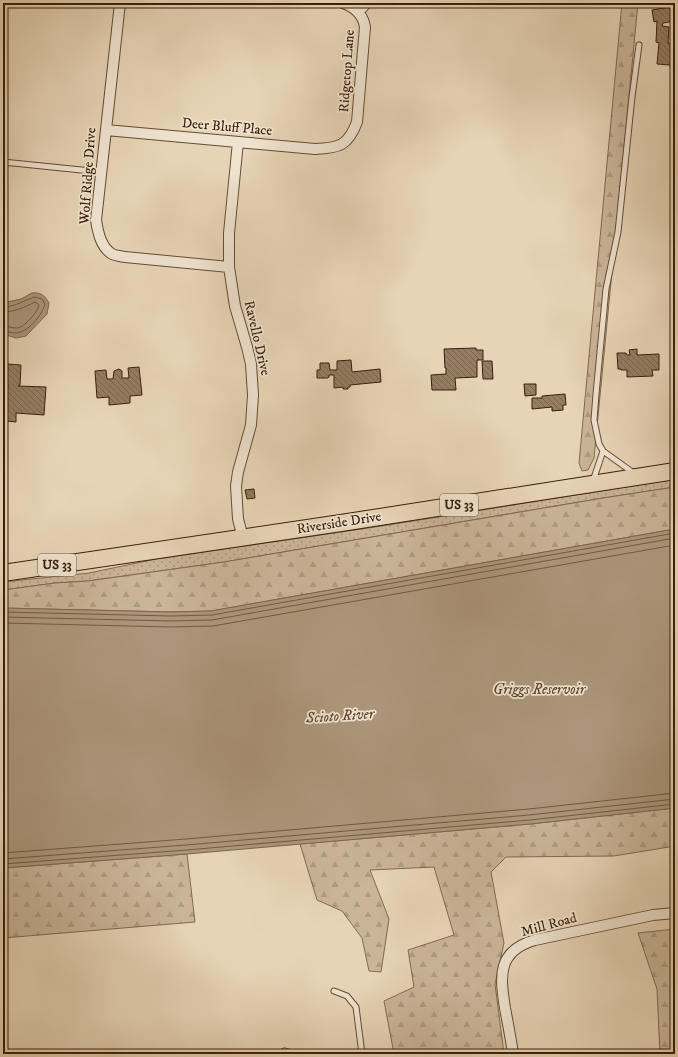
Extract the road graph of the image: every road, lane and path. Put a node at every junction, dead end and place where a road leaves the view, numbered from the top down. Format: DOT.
graph roads {
  1 [pos="120,3"];
  2 [pos="343,3"];
  3 [pos="366,3"];
  4 [pos="357,11"];
  5 [pos="639,46"];
  6 [pos="106,130"];
  7 [pos="238,142"];
  8 [pos="344,144"];
  9 [pos="3,162"];
  10 [pos="101,172"];
  11 [pos="229,267"];
  12 [pos="603,451"];
  13 [pos="675,471"];
  14 [pos="639,477"];
  15 [pos="592,484"];
  16 [pos="243,538"];
  17 [pos="3,573"];
  18 [pos="675,913"];
  19 [pos="334,991"];
  20 [pos="284,1051"];
  21 [pos="296,1054"];
  22 [pos="362,1054"];
  23 [pos="513,1054"];
  1 -- 6 [label="street, Wolf Ridge Drive"];
  2 -- 4 [label="street"];
  3 -- 4 [label="street, Ridgetop Lane"];
  4 -- 8 [label="street, Ridgetop Lane"];
  5 -- 12 [label="lane"];
  6 -- 7 [label="street, Deer Bluff Place"];
  6 -- 10 [label="street, Wolf Ridge Drive"];
  7 -- 8 [label="street, Deer Bluff Place"];
  7 -- 11 [label="street, Ravello Drive"];
  9 -- 10 [label="lane"];
  10 -- 11 [label="street, Wolf Ridge Drive"];
  11 -- 16 [label="street, Ravello Drive"];
  12 -- 14 [label="lane"];
  12 -- 15 [label="lane"];
  13 -- 14 [label="main road, Riverside Drive / US 33"];
  14 -- 15 [label="main road, Riverside Drive / US 33"];
  15 -- 16 [label="main road, Riverside Drive / US 33"];
  16 -- 17 [label="main road, Riverside Drive / US 33"];
  18 -- 23 [label="street, Mill Road"];
  19 -- 22 [label="lane"];
  20 -- 21 [label="lane"];
}
